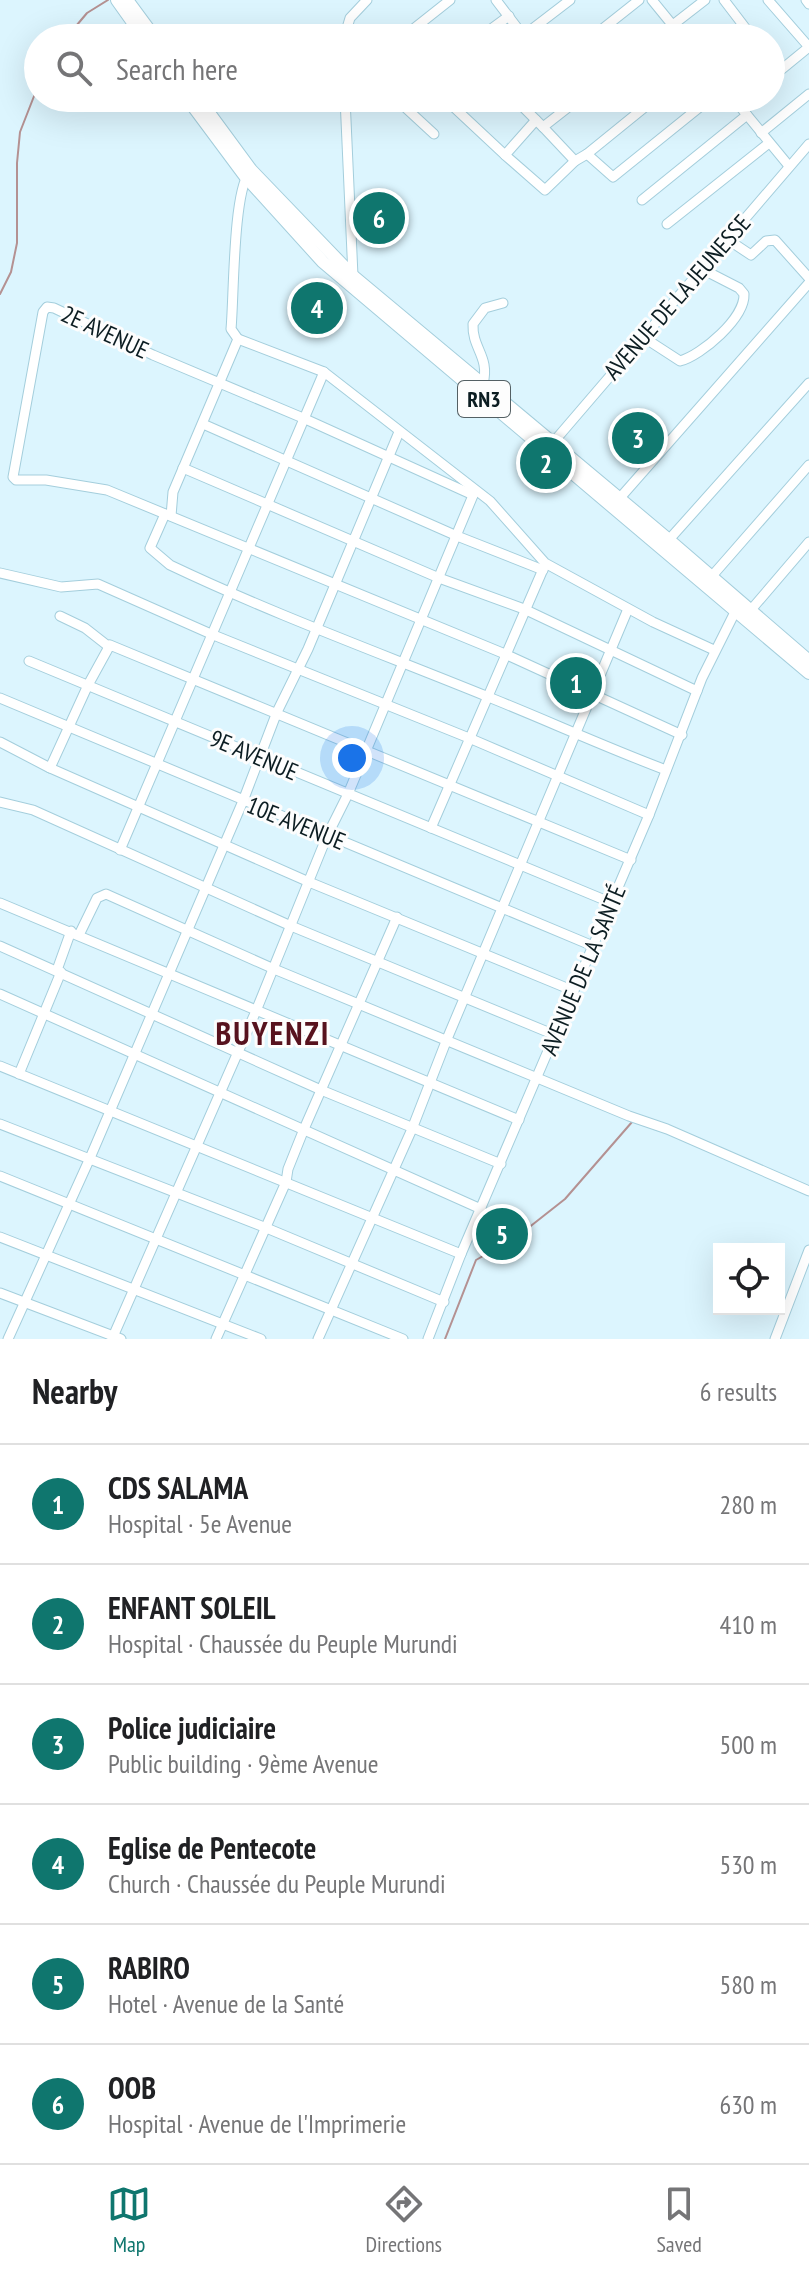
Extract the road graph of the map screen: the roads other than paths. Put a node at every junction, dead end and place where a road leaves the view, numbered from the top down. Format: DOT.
graph roads {
  1 [pos="117,0"];
  2 [pos="367,0"];
  3 [pos="450,0"];
  4 [pos="570,0"];
  5 [pos="639,0"];
  6 [pos="652,0"];
  7 [pos="705,0"];
  8 [pos="724,0"];
  9 [pos="501,2"];
  10 [pos="774,2"];
  11 [pos="128,6"];
  12 [pos="509,16"];
  13 [pos="137,24"];
  14 [pos="143,24"];
  15 [pos="348,24"];
  16 [pos="420,24"];
  17 [pos="498,24"];
  18 [pos="515,24"];
  19 [pos="540,24"];
  20 [pos="609,24"];
  21 [pos="671,24"];
  22 [pos="673,24"];
  23 [pos="742,24"];
  24 [pos="809,47"];
  25 [pos="785,67"];
  26 [pos="809,94"];
  27 [pos="198,112"];
  28 [pos="207,112"];
  29 [pos="346,112"];
  30 [pos="413,112"];
  31 [pos="463,112"];
  32 [pos="527,112"];
  33 [pos="558,112"];
  34 [pos="639,112"];
  35 [pos="694,112"];
  36 [pos="745,112"];
  37 [pos="747,115"];
  38 [pos="539,124"];
  39 [pos="761,133"];
  40 [pos="434,134"];
  41 [pos="769,143"];
  42 [pos="809,144"];
  43 [pos="587,154"];
  44 [pos="505,155"];
  45 [pos="575,161"];
  46 [pos="789,166"];
  47 [pos="248,173"];
  48 [pos="642,200"];
  49 [pos="667,224"];
  50 [pos="727,239"];
  51 [pos="702,269"];
  52 [pos="353,276"];
  53 [pos="809,280"];
  54 [pos="355,291"];
  55 [pos="503,303"];
  56 [pos="643,337"];
  57 [pos="238,339"];
  58 [pos="324,372"];
  59 [pos="220,384"];
  60 [pos="483,384"];
  61 [pos="807,390"];
  62 [pos="303,418"];
  63 [pos="203,424"];
  64 [pos="399,432"];
  65 [pos="549,446"];
  66 [pos="390,459"];
  67 [pos="285,462"];
  68 [pos="809,465"];
  69 [pos="183,468"];
  70 [pos="474,493"];
  71 [pos="373,498"];
  72 [pos="619,499"];
  73 [pos="267,506"];
  74 [pos="168,515"];
  75 [pos="457,536"];
  76 [pos="354,542"];
  77 [pos="809,542"];
  78 [pos="665,544"];
  79 [pos="250,549"];
  80 [pos="544,566"];
  81 [pos="0,573"];
  82 [pos="712,576"];
  83 [pos="439,578"];
  84 [pos="334,585"];
  85 [pos="230,592"];
  86 [pos="741,608"];
  87 [pos="524,609"];
  88 [pos="628,609"];
  89 [pos="60,616"];
  90 [pos="421,620"];
  91 [pos="317,629"];
  92 [pos="211,634"];
  93 [pos="111,646"];
  94 [pos="714,650"];
  95 [pos="610,652"];
  96 [pos="505,654"];
  97 [pos="29,661"];
  98 [pos="809,661"];
  99 [pos="402,664"];
  100 [pos="299,668"];
  101 [pos="809,673"];
  102 [pos="193,678"];
  103 [pos="88,685"];
  104 [pos="697,691"];
  105 [pos="487,696"];
  106 [pos="593,696"];
  107 [pos="0,698"];
  108 [pos="385,706"];
  109 [pos="277,712"];
  110 [pos="175,722"];
  111 [pos="69,727"];
  112 [pos="575,735"];
  113 [pos="682,735"];
  114 [pos="469,738"];
  115 [pos="0,742"];
  116 [pos="366,751"];
  117 [pos="260,758"];
  118 [pos="157,763"];
  119 [pos="50,768"];
  120 [pos="666,770"];
  121 [pos="558,776"];
  122 [pos="450,784"];
  123 [pos="348,794"];
  124 [pos="243,801"];
  125 [pos="0,802"];
  126 [pos="139,806"];
  127 [pos="649,815"];
  128 [pos="539,821"];
  129 [pos="431,828"];
  130 [pos="327,836"];
  131 [pos="224,844"];
  132 [pos="120,850"];
  133 [pos="631,860"];
  134 [pos="521,864"];
  135 [pos="309,882"];
  136 [pos="205,887"];
  137 [pos="5,902"];
  138 [pos="612,903"];
  139 [pos="503,908"];
  140 [pos="397,917"];
  141 [pos="291,926"];
  142 [pos="187,931"];
  143 [pos="77,932"];
  144 [pos="0,946"];
  145 [pos="593,946"];
  146 [pos="484,952"];
  147 [pos="378,963"];
  148 [pos="274,969"];
  149 [pos="59,971"];
  150 [pos="169,975"];
  151 [pos="574,991"];
  152 [pos="0,994"];
  153 [pos="466,997"];
  154 [pos="360,1003"];
  155 [pos="256,1011"];
  156 [pos="43,1013"];
  157 [pos="152,1014"];
  158 [pos="555,1035"];
  159 [pos="447,1039"];
  160 [pos="339,1047"];
  161 [pos="238,1053"];
  162 [pos="134,1054"];
  163 [pos="0,1066"];
  164 [pos="19,1074"];
  165 [pos="537,1076"];
  166 [pos="430,1084"];
  167 [pos="321,1090"];
  168 [pos="221,1093"];
  169 [pos="111,1110"];
  170 [pos="519,1120"];
  171 [pos="0,1124"];
  172 [pos="304,1129"];
  173 [pos="412,1129"];
  174 [pos="198,1146"];
  175 [pos="90,1158"];
  176 [pos="501,1164"];
  177 [pos="394,1170"];
  178 [pos="0,1176"];
  179 [pos="286,1182"];
  180 [pos="809,1191"];
  181 [pos="177,1193"];
  182 [pos="69,1205"];
  183 [pos="481,1209"];
  184 [pos="372,1218"];
  185 [pos="264,1227"];
  186 [pos="0,1237"];
  187 [pos="157,1241"];
  188 [pos="809,1250"];
  189 [pos="461,1254"];
  190 [pos="46,1255"];
  191 [pos="351,1264"];
  192 [pos="244,1275"];
  193 [pos="135,1289"];
  194 [pos="0,1293"];
  195 [pos="25,1301"];
  196 [pos="444,1302"];
  197 [pos="330,1311"];
  198 [pos="223,1324"];
  199 [pos="115,1338"];
  200 [pos="8,1339"];
  201 [pos="216,1339"];
  202 [pos="261,1339"];
  203 [pos="318,1339"];
  204 [pos="403,1339"];
  205 [pos="428,1339"];
  206 [pos="775,1339"];
  1 -- 11 [label="highway"];
  2 -- 15 [label="street"];
  3 -- 16 [label="street"];
  4 -- 19 [label="street"];
  5 -- 20 [label="street"];
  6 -- 21 [label="street"];
  7 -- 22 [label="street"];
  8 -- 23 [label="street"];
  9 -- 12 [label="street"];
  10 -- 24 [label="street"];
  11 -- 13 [label="highway"];
  11 -- 14 [label="highway"];
  12 -- 17 [label="street"];
  12 -- 18 [label="street"];
  24 -- 25 [label="street"];
  26 -- 39 [label="street"];
  27 -- 47 [label="highway, RN3"];
  28 -- 47 [label="highway, RN3"];
  29 -- 52 [label="street"];
  30 -- 40 [label="street"];
  31 -- 44 [label="street"];
  32 -- 38 [label="street"];
  33 -- 38 [label="street"];
  34 -- 43 [label="street"];
  35 -- 43 [label="street"];
  36 -- 37 [label="street"];
  37 -- 39 [label="street"];
  37 -- 48 [label="street"];
  38 -- 44 [label="street"];
  38 -- 45 [label="street"];
  39 -- 41 [label="street"];
  41 -- 46 [label="street"];
  41 -- 49 [label="street"];
  42 -- 46 [label="street, AVENUE DE LA JEUNESSE"];
  43 -- 45 [label="street"];
  44 -- 45 [label="street"];
  46 -- 50 [label="street, AVENUE DE LA JEUNESSE"];
  47 -- 52 [label="highway, RN3"];
  47 -- 54 [label="highway, RN3"];
  47 -- 57 [label="street"];
  50 -- 51 [label="street, AVENUE DE LA JEUNESSE"];
  50 -- 53 [label="street"];
  51 -- 56 [label="street, AVENUE DE LA JEUNESSE"];
  51 -- 56 [label="street"];
  52 -- 54 [label="street"];
  52 -- 60 [label="highway, RN3"];
  53 -- 72 [label="street"];
  54 -- 65 [label="highway, RN3"];
  55 -- 60 [label="street"];
  56 -- 65 [label="street, AVENUE DE LA JEUNESSE"];
  57 -- 58 [label="street"];
  57 -- 59 [label="street"];
  58 -- 62 [label="street"];
  58 -- 64 [label="street"];
  59 -- 62 [label="street, 2E AVENUE"];
  59 -- 63 [label="street"];
  59 -- 74 [label="street, 2E AVENUE"];
  60 -- 65 [label="highway, RN3"];
  61 -- 78 [label="street"];
  62 -- 66 [label="street, 2E AVENUE"];
  62 -- 67 [label="street"];
  63 -- 67 [label="street"];
  63 -- 69 [label="street"];
  64 -- 66 [label="street"];
  64 -- 70 [label="street"];
  65 -- 72 [label="highway, RN3"];
  65 -- 78 [label="highway, RN3"];
  66 -- 70 [label="street, 2E AVENUE"];
  66 -- 71 [label="street"];
  67 -- 71 [label="street"];
  67 -- 73 [label="street"];
  68 -- 82 [label="street"];
  69 -- 73 [label="street"];
  69 -- 74 [label="street"];
  70 -- 75 [label="street"];
  70 -- 80 [label="street"];
  71 -- 75 [label="street"];
  71 -- 76 [label="street"];
  72 -- 78 [label="highway, RN3"];
  73 -- 76 [label="street"];
  73 -- 79 [label="street"];
  74 -- 79 [label="street"];
  74 -- 85 [label="street"];
  75 -- 80 [label="street"];
  75 -- 83 [label="street"];
  76 -- 83 [label="street"];
  76 -- 84 [label="street"];
  77 -- 86 [label="street, AVENUE DE LA SANTÉ"];
  78 -- 82 [label="highway, RN3"];
  78 -- 86 [label="highway, RN3"];
  79 -- 84 [label="street"];
  79 -- 85 [label="street"];
  80 -- 87 [label="street"];
  80 -- 88 [label="street"];
  81 -- 92 [label="street"];
  82 -- 86 [label="highway, RN3"];
  83 -- 87 [label="street"];
  83 -- 90 [label="street"];
  84 -- 90 [label="street"];
  84 -- 91 [label="street"];
  85 -- 91 [label="street"];
  85 -- 92 [label="street"];
  86 -- 94 [label="street, AVENUE DE LA SANTÉ"];
  86 -- 98 [label="highway, RN3"];
  86 -- 101 [label="highway, RN3"];
  87 -- 95 [label="street"];
  87 -- 96 [label="street"];
  88 -- 94 [label="street"];
  88 -- 95 [label="street"];
  89 -- 93 [label="street"];
  90 -- 96 [label="street"];
  90 -- 99 [label="street"];
  91 -- 99 [label="street"];
  91 -- 100 [label="street"];
  92 -- 100 [label="street"];
  92 -- 102 [label="street"];
  93 -- 102 [label="street"];
  93 -- 103 [label="street"];
  94 -- 104 [label="street, AVENUE DE LA SANTÉ"];
  95 -- 104 [label="street"];
  95 -- 106 [label="street"];
  96 -- 105 [label="street"];
  96 -- 106 [label="street"];
  97 -- 103 [label="street, 9E AVENUE"];
  99 -- 105 [label="street"];
  99 -- 108 [label="street"];
  100 -- 108 [label="street"];
  100 -- 109 [label="street"];
  102 -- 109 [label="street"];
  102 -- 110 [label="street"];
  103 -- 110 [label="street, 9E AVENUE"];
  103 -- 111 [label="street"];
  104 -- 113 [label="street, AVENUE DE LA SANTÉ"];
  105 -- 112 [label="street"];
  105 -- 114 [label="street"];
  106 -- 112 [label="street"];
  106 -- 113 [label="street"];
  107 -- 111 [label="street, 10E AVENUE"];
  108 -- 114 [label="street"];
  108 -- 116 [label="street"];
  109 -- 116 [label="street"];
  109 -- 117 [label="street"];
  110 -- 117 [label="street, 9E AVENUE"];
  110 -- 118 [label="street"];
  111 -- 118 [label="street, 10E AVENUE"];
  111 -- 119 [label="street"];
  112 -- 120 [label="street"];
  112 -- 121 [label="street"];
  113 -- 120 [label="street, AVENUE DE LA SANTÉ"];
  114 -- 121 [label="street"];
  114 -- 122 [label="street"];
  115 -- 119 [label="street"];
  116 -- 122 [label="street"];
  116 -- 123 [label="street"];
  117 -- 123 [label="street, 9E AVENUE"];
  117 -- 124 [label="street"];
  118 -- 124 [label="street, 10E AVENUE"];
  118 -- 126 [label="street"];
  119 -- 126 [label="street"];
  120 -- 127 [label="street, AVENUE DE LA SANTÉ"];
  121 -- 127 [label="street"];
  121 -- 128 [label="street"];
  122 -- 128 [label="street"];
  122 -- 129 [label="street"];
  123 -- 129 [label="street, 9E AVENUE"];
  123 -- 130 [label="street"];
  124 -- 130 [label="street, 10E AVENUE"];
  124 -- 131 [label="street"];
  125 -- 132 [label="street"];
  126 -- 131 [label="street"];
  126 -- 132 [label="street"];
  127 -- 133 [label="street, AVENUE DE LA SANTÉ"];
  128 -- 133 [label="street"];
  128 -- 134 [label="street"];
  129 -- 134 [label="street, 9E AVENUE"];
  130 -- 135 [label="street"];
  130 -- 139 [label="street, 10E AVENUE"];
  131 -- 135 [label="street"];
  131 -- 136 [label="street"];
  132 -- 136 [label="street"];
  133 -- 138 [label="street, AVENUE DE LA SANTÉ"];
  134 -- 138 [label="street, 9E AVENUE"];
  134 -- 139 [label="street"];
  135 -- 140 [label="street"];
  135 -- 141 [label="street"];
  136 -- 141 [label="street"];
  136 -- 142 [label="street"];
  137 -- 143 [label="street"];
  138 -- 145 [label="street, AVENUE DE LA SANTÉ"];
  139 -- 145 [label="street, 10E AVENUE"];
  139 -- 146 [label="street"];
  140 -- 146 [label="street"];
  140 -- 147 [label="street"];
  141 -- 147 [label="street"];
  141 -- 148 [label="street"];
  142 -- 143 [label="street"];
  142 -- 148 [label="street"];
  142 -- 150 [label="street"];
  143 -- 149 [label="street"];
  143 -- 150 [label="street"];
  144 -- 149 [label="street"];
  145 -- 151 [label="street, AVENUE DE LA SANTÉ"];
  146 -- 151 [label="street"];
  146 -- 153 [label="street"];
  147 -- 153 [label="street"];
  147 -- 154 [label="street"];
  148 -- 154 [label="street"];
  148 -- 155 [label="street"];
  149 -- 156 [label="street"];
  149 -- 157 [label="street"];
  150 -- 155 [label="street"];
  150 -- 157 [label="street"];
  151 -- 158 [label="street, AVENUE DE LA SANTÉ"];
  152 -- 156 [label="street"];
  153 -- 158 [label="street"];
  153 -- 159 [label="street"];
  154 -- 159 [label="street"];
  154 -- 160 [label="street"];
  155 -- 160 [label="street"];
  155 -- 161 [label="street"];
  156 -- 162 [label="street"];
  156 -- 164 [label="street"];
  157 -- 161 [label="street"];
  157 -- 162 [label="street"];
  158 -- 165 [label="street, AVENUE DE LA SANTÉ"];
  159 -- 165 [label="street"];
  159 -- 166 [label="street"];
  160 -- 166 [label="street"];
  160 -- 167 [label="street"];
  161 -- 167 [label="street"];
  161 -- 168 [label="street"];
  162 -- 168 [label="street"];
  162 -- 169 [label="street"];
  163 -- 164 [label="street"];
  164 -- 169 [label="street"];
  165 -- 170 [label="street, AVENUE DE LA SANTÉ"];
  165 -- 180 [label="street"];
  166 -- 170 [label="street"];
  166 -- 173 [label="street"];
  167 -- 172 [label="street"];
  167 -- 173 [label="street"];
  168 -- 172 [label="street"];
  168 -- 174 [label="street"];
  169 -- 174 [label="street"];
  169 -- 175 [label="street"];
  170 -- 176 [label="street, AVENUE DE LA SANTÉ"];
  171 -- 175 [label="street"];
  172 -- 177 [label="street"];
  172 -- 179 [label="street"];
  173 -- 176 [label="street"];
  173 -- 177 [label="street"];
  174 -- 179 [label="street"];
  174 -- 181 [label="street"];
  175 -- 181 [label="street"];
  175 -- 182 [label="street"];
  176 -- 183 [label="street, AVENUE DE LA SANTÉ"];
  177 -- 183 [label="street"];
  177 -- 184 [label="street"];
  178 -- 182 [label="street"];
  179 -- 184 [label="street"];
  179 -- 185 [label="street"];
  181 -- 185 [label="street"];
  181 -- 187 [label="street"];
  182 -- 187 [label="street"];
  182 -- 190 [label="street"];
  183 -- 189 [label="street, AVENUE DE LA SANTÉ"];
  184 -- 189 [label="street"];
  184 -- 191 [label="street"];
  185 -- 191 [label="street"];
  185 -- 192 [label="street"];
  186 -- 190 [label="street"];
  187 -- 192 [label="street"];
  187 -- 193 [label="street"];
  188 -- 206 [label="street"];
  189 -- 196 [label="street, AVENUE DE LA SANTÉ"];
  190 -- 193 [label="street"];
  190 -- 195 [label="street"];
  191 -- 196 [label="street"];
  191 -- 197 [label="street"];
  192 -- 197 [label="street"];
  192 -- 198 [label="street"];
  193 -- 198 [label="street"];
  193 -- 199 [label="street"];
  194 -- 195 [label="street"];
  195 -- 199 [label="street"];
  195 -- 200 [label="street"];
  196 -- 205 [label="street, AVENUE DE LA SANTÉ"];
  197 -- 203 [label="street"];
  197 -- 204 [label="street"];
  198 -- 201 [label="street"];
  198 -- 202 [label="street"];
}
